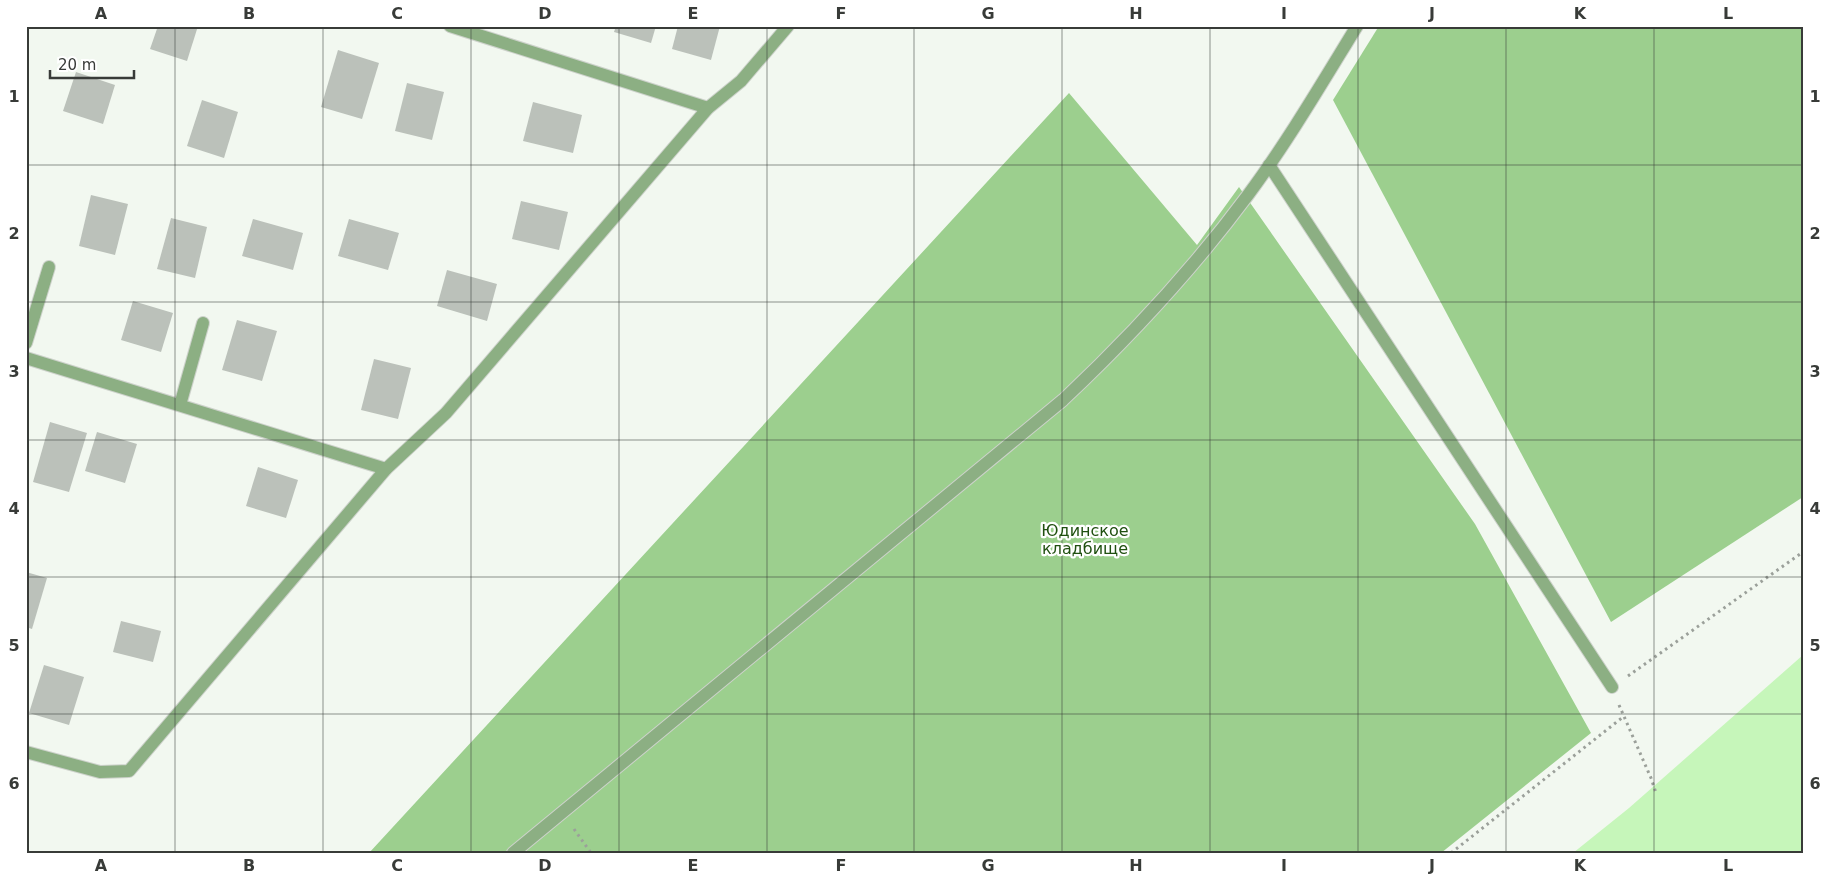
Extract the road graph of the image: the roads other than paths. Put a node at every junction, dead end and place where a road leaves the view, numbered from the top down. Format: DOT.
graph roads {
  1 [pos="450,26"];
  2 [pos="788,26"];
  3 [pos="1357,26"];
  4 [pos="708,108"];
  5 [pos="1269,165"];
  6 [pos="49,268"];
  7 [pos="204,323"];
  8 [pos="26,343"];
  9 [pos="26,358"];
  10 [pos="180,405"];
  11 [pos="386,469"];
  12 [pos="1612,687"];
  13 [pos="26,752"];
  14 [pos="513,853"];
  1 -- 4 [label="street"];
  2 -- 4 [label="street"];
  3 -- 5 [label="street"];
  4 -- 11 [label="street"];
  5 -- 12 [label="street"];
  5 -- 14 [label="street"];
  6 -- 8 [label="street"];
  7 -- 10 [label="street"];
  9 -- 10 [label="street"];
  10 -- 11 [label="street"];
  11 -- 13 [label="street"];
}
